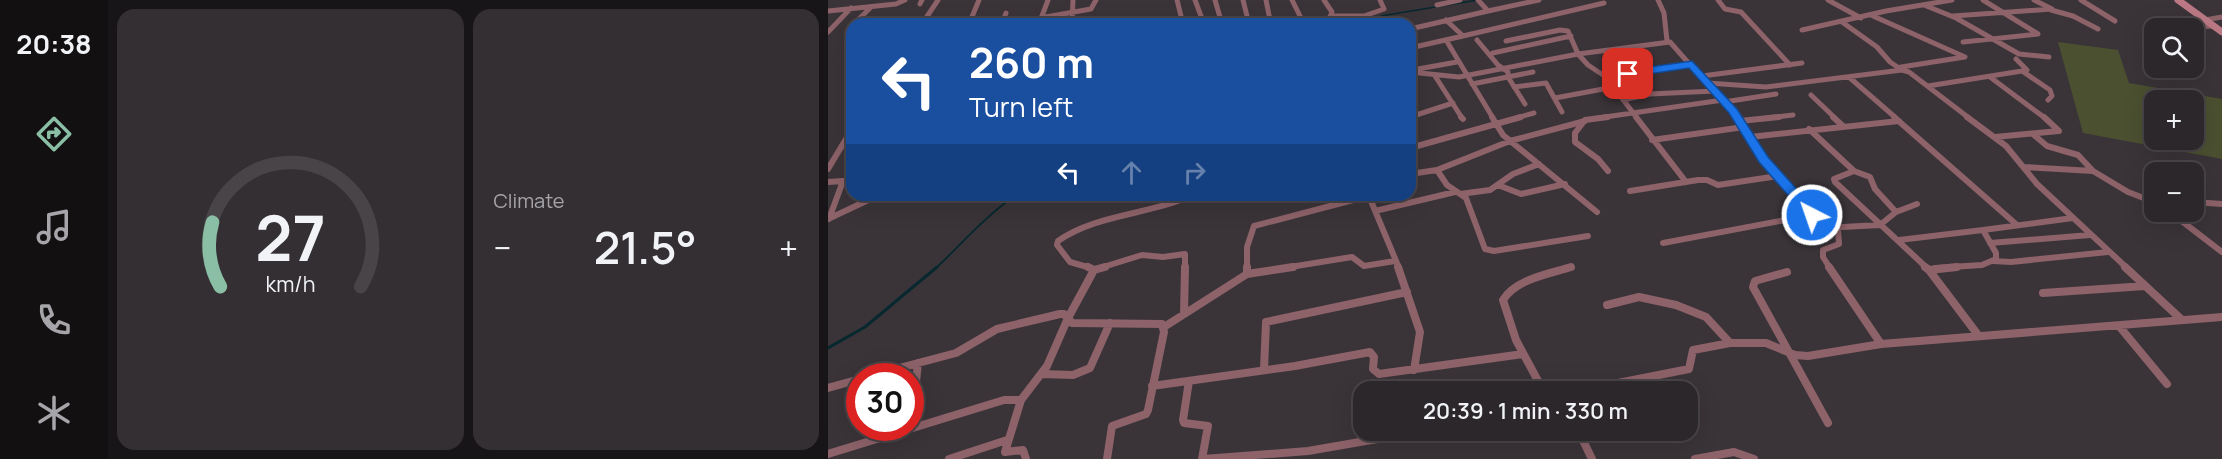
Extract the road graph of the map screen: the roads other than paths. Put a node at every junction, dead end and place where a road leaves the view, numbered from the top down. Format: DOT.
graph roads {
  1 [pos="905,0"];
  2 [pos="938,0"];
  3 [pos="979,0"];
  4 [pos="1048,0"];
  5 [pos="1073,0"];
  6 [pos="1096,0"];
  7 [pos="1177,0"];
  8 [pos="1195,0"];
  9 [pos="1215,0"];
  10 [pos="1243,0"];
  11 [pos="1266,0"];
  12 [pos="1292,0"];
  13 [pos="1324,0"];
  14 [pos="1380,0"];
  15 [pos="1460,0"];
  16 [pos="1539,0"];
  17 [pos="1658,0"];
  18 [pos="1718,0"];
  19 [pos="1828,0"];
  20 [pos="1952,0"];
  21 [pos="1983,0"];
  22 [pos="2034,0"];
  23 [pos="2081,0"];
  24 [pos="2179,0"];
  25 [pos="1479,1"];
  26 [pos="1604,3"];
  27 [pos="1437,5"];
  28 [pos="1924,5"];
  29 [pos="872,6"];
  30 [pos="851,9"];
  31 [pos="2051,10"];
  32 [pos="828,11"];
  33 [pos="1488,11"];
  34 [pos="1006,13"];
  35 [pos="1074,13"];
  36 [pos="2001,13"];
  37 [pos="1332,16"];
  38 [pos="1874,16"];
  39 [pos="1949,16"];
  40 [pos="2222,17"];
  41 [pos="860,18"];
  42 [pos="926,18"];
  43 [pos="972,18"];
  44 [pos="1004,18"];
  45 [pos="1040,18"];
  46 [pos="1052,18"];
  47 [pos="1073,18"];
  48 [pos="1182,18"];
  49 [pos="1202,18"];
  50 [pos="1220,18"];
  51 [pos="1248,18"];
  52 [pos="1270,18"];
  53 [pos="1301,18"];
  54 [pos="1861,18"];
  55 [pos="1446,20"];
  56 [pos="2205,20"];
  57 [pos="2115,21"];
  58 [pos="1842,22"];
  59 [pos="1416,28"];
  60 [pos="2098,29"];
  61 [pos="2204,29"];
  62 [pos="1802,30"];
  63 [pos="2219,30"];
  64 [pos="828,32"];
  65 [pos="1462,36"];
  66 [pos="1571,36"];
  67 [pos="1991,38"];
  68 [pos="1446,40"];
  69 [pos="1477,40"];
  70 [pos="1506,41"];
  71 [pos="1666,41"];
  72 [pos="1963,42"];
  73 [pos="1416,47"];
  74 [pos="1493,53"];
  75 [pos="1578,54"];
  76 [pos="2049,57"];
  77 [pos="2016,59"];
  78 [pos="1457,62"];
  79 [pos="1802,63"];
  80 [pos="1692,64"];
  81 [pos="1790,65"];
  82 [pos="1504,69"];
  83 [pos="1900,69"];
  84 [pos="1416,70"];
  85 [pos="2022,71"];
  86 [pos="1416,72"];
  87 [pos="1533,72"];
  88 [pos="1435,76"];
  89 [pos="1467,76"];
  90 [pos="1606,76"];
  91 [pos="1701,76"];
  92 [pos="1990,76"];
  93 [pos="1508,77"];
  94 [pos="1850,78"];
  95 [pos="1707,83"];
  96 [pos="1472,84"];
  97 [pos="1928,86"];
  98 [pos="1514,87"];
  99 [pos="1614,87"];
  100 [pos="1714,91"];
  101 [pos="1776,94"];
  102 [pos="1811,95"];
  103 [pos="1555,98"];
  104 [pos="1623,100"];
  105 [pos="2048,100"];
  106 [pos="1724,101"];
  107 [pos="1453,103"];
  108 [pos="1525,104"];
  109 [pos="1562,112"];
  110 [pos="1632,112"];
  111 [pos="1534,113"];
  112 [pos="1416,115"];
  113 [pos="1793,115"];
  114 [pos="1463,119"];
  115 [pos="1585,120"];
  116 [pos="1899,121"];
  117 [pos="1742,124"];
  118 [pos="1497,125"];
  119 [pos="1843,126"];
  120 [pos="1809,129"];
  121 [pos="2034,135"];
  122 [pos="1750,136"];
  123 [pos="1995,138"];
  124 [pos="846,139"];
  125 [pos="1652,140"];
  126 [pos="1510,141"];
  127 [pos="1416,146"];
  128 [pos="1539,164"];
  129 [pos="2024,167"];
  130 [pos="828,169"];
  131 [pos="1437,170"];
  132 [pos="1608,171"];
  133 [pos="1854,171"];
  134 [pos="2093,171"];
  135 [pos="1416,173"];
  136 [pos="1778,176"];
  137 [pos="828,182"];
  138 [pos="1686,182"];
  139 [pos="1565,184"];
  140 [pos="1498,185"];
  141 [pos="1630,191"];
  142 [pos="1457,193"];
  143 [pos="2144,198"];
  144 [pos="866,201"];
  145 [pos="1178,201"];
  146 [pos="1350,201"];
  147 [pos="1371,201"];
  148 [pos="2204,203"];
  149 [pos="1917,204"];
  150 [pos="2222,204"];
  151 [pos="1375,211"];
  152 [pos="1596,212"];
  153 [pos="1896,212"];
  154 [pos="1812,215"];
  155 [pos="2073,218"];
  156 [pos="829,219"];
  157 [pos="2183,222"];
  158 [pos="1880,225"];
  159 [pos="2017,225"];
  160 [pos="1838,229"];
  161 [pos="1983,230"];
  162 [pos="2090,235"];
  163 [pos="1588,236"];
  164 [pos="1899,240"];
  165 [pos="1663,243"];
  166 [pos="1990,243"];
  167 [pos="2108,252"];
  168 [pos="2222,252"];
  169 [pos="1395,261"];
  170 [pos="1994,261"];
  171 [pos="1571,267"];
  172 [pos="1095,270"];
  173 [pos="1929,270"];
  174 [pos="1787,272"];
  175 [pos="1246,274"];
  176 [pos="2145,286"];
  177 [pos="1407,292"];
  178 [pos="2043,293"];
  179 [pos="1607,305"];
  180 [pos="1184,314"];
  181 [pos="1068,318"];
  182 [pos="2220,319"];
  183 [pos="2182,320"];
  184 [pos="1110,323"];
  185 [pos="2119,326"];
  186 [pos="1164,327"];
  187 [pos="1978,335"];
  188 [pos="1730,343"];
  189 [pos="1881,344"];
  190 [pos="1790,352"];
  191 [pos="1522,354"];
  192 [pos="918,363"];
  193 [pos="1264,370"];
  194 [pos="1414,370"];
  195 [pos="1042,375"];
  196 [pos="1189,381"];
  197 [pos="1538,381"];
  198 [pos="1628,381"];
  199 [pos="846,383"];
  200 [pos="2168,384"];
  201 [pos="1152,386"];
  202 [pos="828,388"];
  203 [pos="1021,400"];
  204 [pos="1828,423"];
  205 [pos="924,424"];
  206 [pos="1007,440"];
  207 [pos="870,441"];
  208 [pos="1364,441"];
  209 [pos="1583,441"];
  210 [pos="828,454"];
  211 [pos="949,459"];
  212 [pos="1026,459"];
  213 [pos="1107,459"];
  214 [pos="1202,459"];
  215 [pos="1592,459"];
  216 [pos="1695,459"];
  217 [pos="1754,459"];
  1 -- 29 [label="street"];
  2 -- 42 [label="street"];
  3 -- 43 [label="street"];
  4 -- 45 [label="street"];
  5 -- 35 [label="street"];
  6 -- 35 [label="street"];
  7 -- 48 [label="street"];
  8 -- 49 [label="street"];
  9 -- 50 [label="street"];
  10 -- 51 [label="street"];
  11 -- 52 [label="street"];
  12 -- 53 [label="street"];
  13 -- 37 [label="street"];
  14 -- 37 [label="street"];
  15 -- 27 [label="street"];
  16 -- 33 [label="street"];
  17 -- 71 [label="street"];
  18 -- 81 [label="street"];
  19 -- 54 [label="street"];
  20 -- 28 [label="street"];
  21 -- 36 [label="street"];
  22 -- 31 [label="street"];
  23 -- 57 [label="street"];
  24 -- 56 [label="street"];
  25 -- 33 [label="street"];
  26 -- 65 [label="street"];
  28 -- 38 [label="street"];
  28 -- 39 [label="street"];
  29 -- 30 [label="street"];
  29 -- 41 [label="street"];
  30 -- 32 [label="street"];
  30 -- 64 [label="street"];
  31 -- 36 [label="street"];
  31 -- 60 [label="street"];
  33 -- 55 [label="street"];
  34 -- 44 [label="street"];
  35 -- 46 [label="street"];
  35 -- 47 [label="street"];
  36 -- 39 [label="street"];
  36 -- 67 [label="street"];
  38 -- 54 [label="street"];
  38 -- 83 [label="street"];
  39 -- 67 [label="street"];
  40 -- 56 [label="street"];
  54 -- 58 [label="street"];
  55 -- 59 [label="street"];
  55 -- 65 [label="street"];
  56 -- 63 [label="street"];
  58 -- 62 [label="street"];
  58 -- 83 [label="street"];
  61 -- 63 [label="street"];
  65 -- 68 [label="street"];
  66 -- 70 [label="street"];
  66 -- 74 [label="street"];
  66 -- 75 [label="street"];
  67 -- 72 [label="street"];
  67 -- 76 [label="street"];
  68 -- 73 [label="street"];
  68 -- 78 [label="street"];
  69 -- 82 [label="street"];
  71 -- 75 [label="street"];
  71 -- 80 [label="street"];
  75 -- 82 [label="street"];
  75 -- 90 [label="street"];
  77 -- 85 [label="street"];
  78 -- 84 [label="street"];
  78 -- 89 [label="street"];
  79 -- 81 [label="street"];
  80 -- 90 [label="street"];
  80 -- 91 [label="street"];
  81 -- 91 [label="street"];
  82 -- 89 [label="street"];
  82 -- 93 [label="street"];
  83 -- 94 [label="street"];
  83 -- 97 [label="street"];
  85 -- 92 [label="street"];
  85 -- 105 [label="street"];
  86 -- 88 [label="street"];
  87 -- 93 [label="street"];
  88 -- 89 [label="street"];
  88 -- 107 [label="street"];
  89 -- 96 [label="street"];
  90 -- 99 [label="street"];
  91 -- 95 [label="street"];
  92 -- 97 [label="street"];
  92 -- 121 [label="street"];
  93 -- 96 [label="street"];
  93 -- 98 [label="street"];
  94 -- 95 [label="street"];
  94 -- 116 [label="street"];
  95 -- 100 [label="street"];
  96 -- 118 [label="street"];
  97 -- 123 [label="street"];
  98 -- 103 [label="street"];
  98 -- 108 [label="street"];
  99 -- 103 [label="street"];
  99 -- 104 [label="street"];
  100 -- 104 [label="street"];
  100 -- 106 [label="street"];
  101 -- 106 [label="street"];
  102 -- 119 [label="street"];
  103 -- 109 [label="street"];
  104 -- 110 [label="street"];
  106 -- 110 [label="street"];
  106 -- 117 [label="street"];
  107 -- 112 [label="street"];
  107 -- 114 [label="street"];
  110 -- 115 [label="street"];
  110 -- 125 [label="street"];
  111 -- 118 [label="street"];
  113 -- 117 [label="street"];
  115 -- 126 [label="street"];
  115 -- 132 [label="street"];
  116 -- 119 [label="street"];
  116 -- 159 [label="street"];
  117 -- 122 [label="street"];
  117 -- 125 [label="street"];
  118 -- 126 [label="street"];
  118 -- 127 [label="street"];
  119 -- 120 [label="street"];
  120 -- 122 [label="street"];
  120 -- 133 [label="street"];
  121 -- 123 [label="street"];
  121 -- 134 [label="street"];
  122 -- 136 [label="street"];
  123 -- 129 [label="street"];
  124 -- 130 [label="street"];
  125 -- 138 [label="street"];
  126 -- 128 [label="street"];
  126 -- 131 [label="street"];
  128 -- 139 [label="street"];
  128 -- 140 [label="street"];
  129 -- 134 [label="street"];
  129 -- 155 [label="street"];
  131 -- 135 [label="street"];
  131 -- 142 [label="street"];
  133 -- 153 [label="street"];
  133 -- 158 [label="street"];
  134 -- 143 [label="street"];
  136 -- 138 [label="street"];
  136 -- 154 [label="street"];
  137 -- 156 [label="street"];
  138 -- 141 [label="street"];
  139 -- 140 [label="street"];
  139 -- 152 [label="street"];
  140 -- 142 [label="street"];
  142 -- 151 [label="street"];
  142 -- 163 [label="street"];
  144 -- 156 [label="street"];
  145 -- 172 [label="street"];
  146 -- 175 [label="street"];
  147 -- 151 [label="street"];
  148 -- 150 [label="street"];
  149 -- 153 [label="street"];
  151 -- 169 [label="street"];
  153 -- 158 [label="street"];
  154 -- 160 [label="street"];
  154 -- 165 [label="street"];
  155 -- 159 [label="street"];
  155 -- 162 [label="street"];
  157 -- 168 [label="street"];
  158 -- 160 [label="street"];
  158 -- 164 [label="street"];
  159 -- 161 [label="street"];
  160 -- 189 [label="street"];
  161 -- 164 [label="street"];
  161 -- 166 [label="street"];
  162 -- 166 [label="street"];
  162 -- 167 [label="street"];
  164 -- 173 [label="street"];
  166 -- 170 [label="street"];
  167 -- 170 [label="street"];
  167 -- 176 [label="street"];
  169 -- 175 [label="street"];
  169 -- 177 [label="street"];
  170 -- 173 [label="street"];
  171 -- 191 [label="street"];
  172 -- 180 [label="street"];
  172 -- 181 [label="street"];
  173 -- 187 [label="street"];
  174 -- 190 [label="street"];
  175 -- 180 [label="street"];
  176 -- 178 [label="street"];
  176 -- 183 [label="street"];
  177 -- 193 [label="street"];
  177 -- 194 [label="street"];
  179 -- 188 [label="street"];
  180 -- 186 [label="street"];
  181 -- 184 [label="street"];
  181 -- 192 [label="street"];
  181 -- 195 [label="street"];
  182 -- 183 [label="street"];
  183 -- 185 [label="street"];
  184 -- 186 [label="street"];
  184 -- 195 [label="street"];
  185 -- 187 [label="street"];
  185 -- 200 [label="street"];
  186 -- 201 [label="street"];
  187 -- 189 [label="street"];
  188 -- 190 [label="street"];
  188 -- 198 [label="street"];
  189 -- 190 [label="street"];
  190 -- 204 [label="street"];
  191 -- 194 [label="street"];
  191 -- 197 [label="street"];
  193 -- 194 [label="street"];
  193 -- 196 [label="street"];
  195 -- 203 [label="street"];
  196 -- 201 [label="street"];
  196 -- 214 [label="street"];
  199 -- 202 [label="street"];
  201 -- 213 [label="street"];
  203 -- 205 [label="street"];
  203 -- 206 [label="street"];
  206 -- 211 [label="street"];
  206 -- 212 [label="street"];
  207 -- 210 [label="street"];
  208 -- 214 [label="street"];
  209 -- 215 [label="street"];
  216 -- 217 [label="street"];
}
